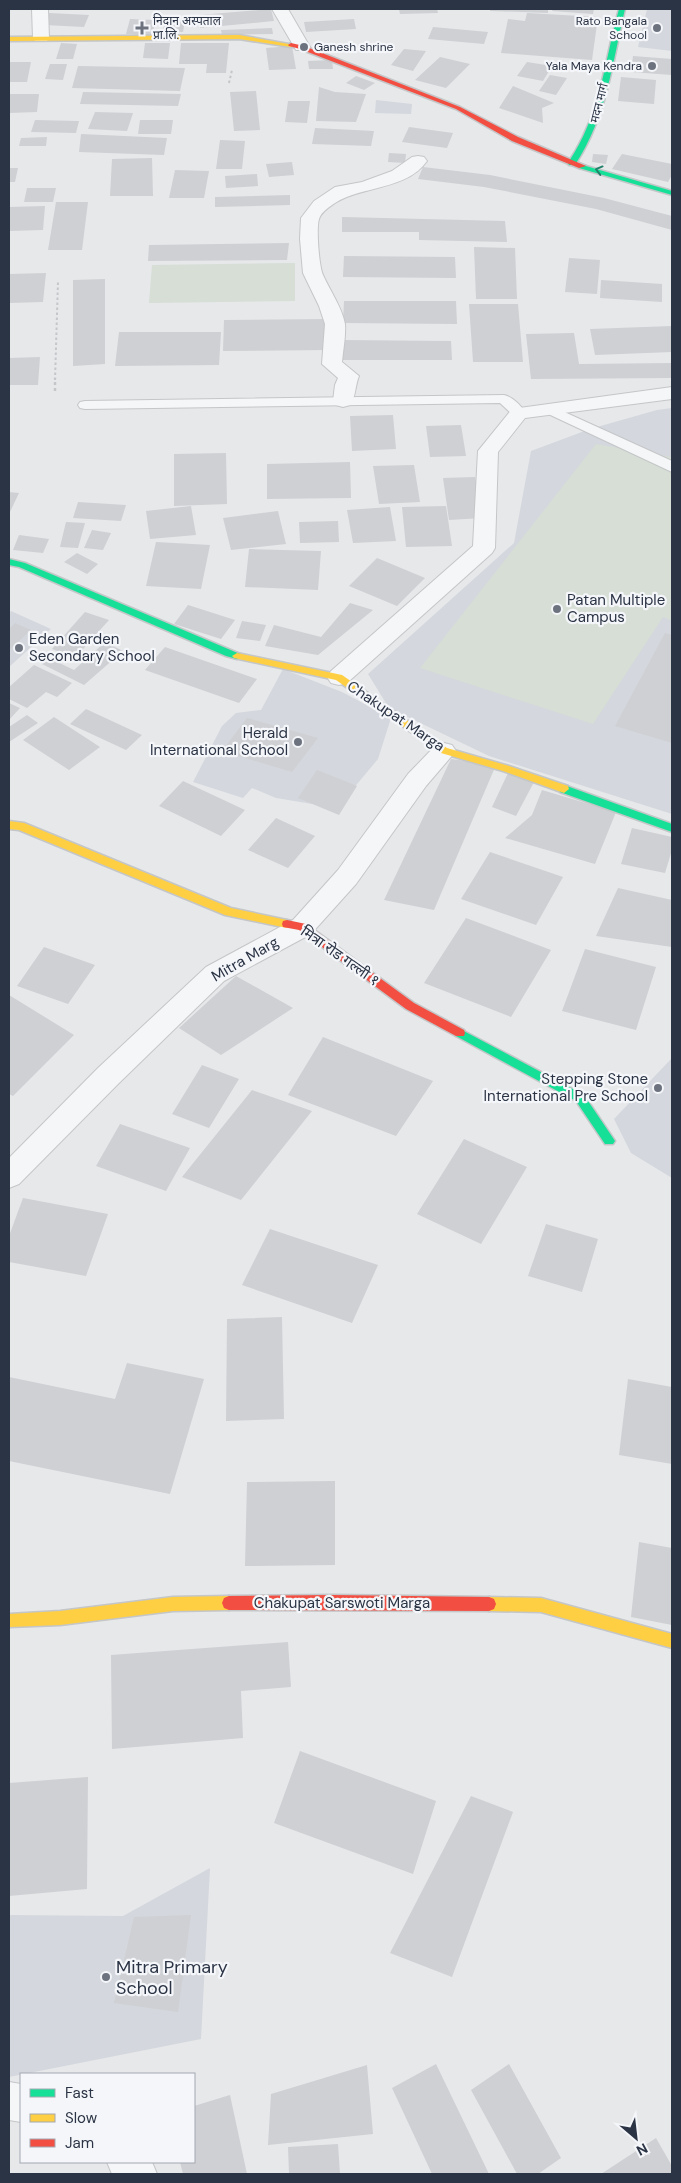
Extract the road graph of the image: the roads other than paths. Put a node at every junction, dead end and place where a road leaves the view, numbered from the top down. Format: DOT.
graph roads {
  1 [pos="40,9"];
  2 [pos="280,9"];
  3 [pos="622,9"];
  4 [pos="41,38"];
  5 [pos="9,39"];
  6 [pos="302,47"];
  7 [pos="418,161"];
  8 [pos="572,163"];
  9 [pos="672,193"];
  10 [pos="672,392"];
  11 [pos="343,401"];
  12 [pos="85,405"];
  13 [pos="549,409"];
  14 [pos="519,413"];
  15 [pos="672,468"];
  16 [pos="9,562"];
  17 [pos="339,677"];
  18 [pos="444,750"];
  19 [pos="9,825"];
  20 [pos="672,828"];
  21 [pos="302,927"];
  22 [pos="609,1141"];
  23 [pos="9,1176"];
  24 [pos="9,1621"];
  25 [pos="672,1641"];
  26 [pos="127,2163"];
  27 [pos="138,2174"];
  1 -- 4 [label="street"];
  2 -- 6 [label="street"];
  3 -- 8 [label="street, मदन मार्ग"];
  4 -- 5 [label="street"];
  4 -- 6 [label="street"];
  6 -- 8 [label="street"];
  7 -- 11 [label="street"];
  9 -- 8 [label="street, one-way"];
  10 -- 13 [label="street"];
  11 -- 12 [label="lane"];
  11 -- 14 [label="lane"];
  13 -- 14 [label="street"];
  13 -- 15 [label="lane"];
  14 -- 17 [label="street"];
  16 -- 17 [label="street, Chakupat Marga"];
  17 -- 18 [label="street, Chakupat Marga"];
  18 -- 20 [label="street, Chakupat Marga"];
  18 -- 21 [label="street, Mitra Marg"];
  19 -- 21 [label="street, मित्रा रोड गल्ली १"];
  21 -- 22 [label="street, मित्रा रोड गल्ली १"];
  21 -- 23 [label="street, Mitra Marg"];
  24 -- 25 [label="street, Chakupat Sarswoti Marga"];
  26 -- 27 [label="street"];
}
